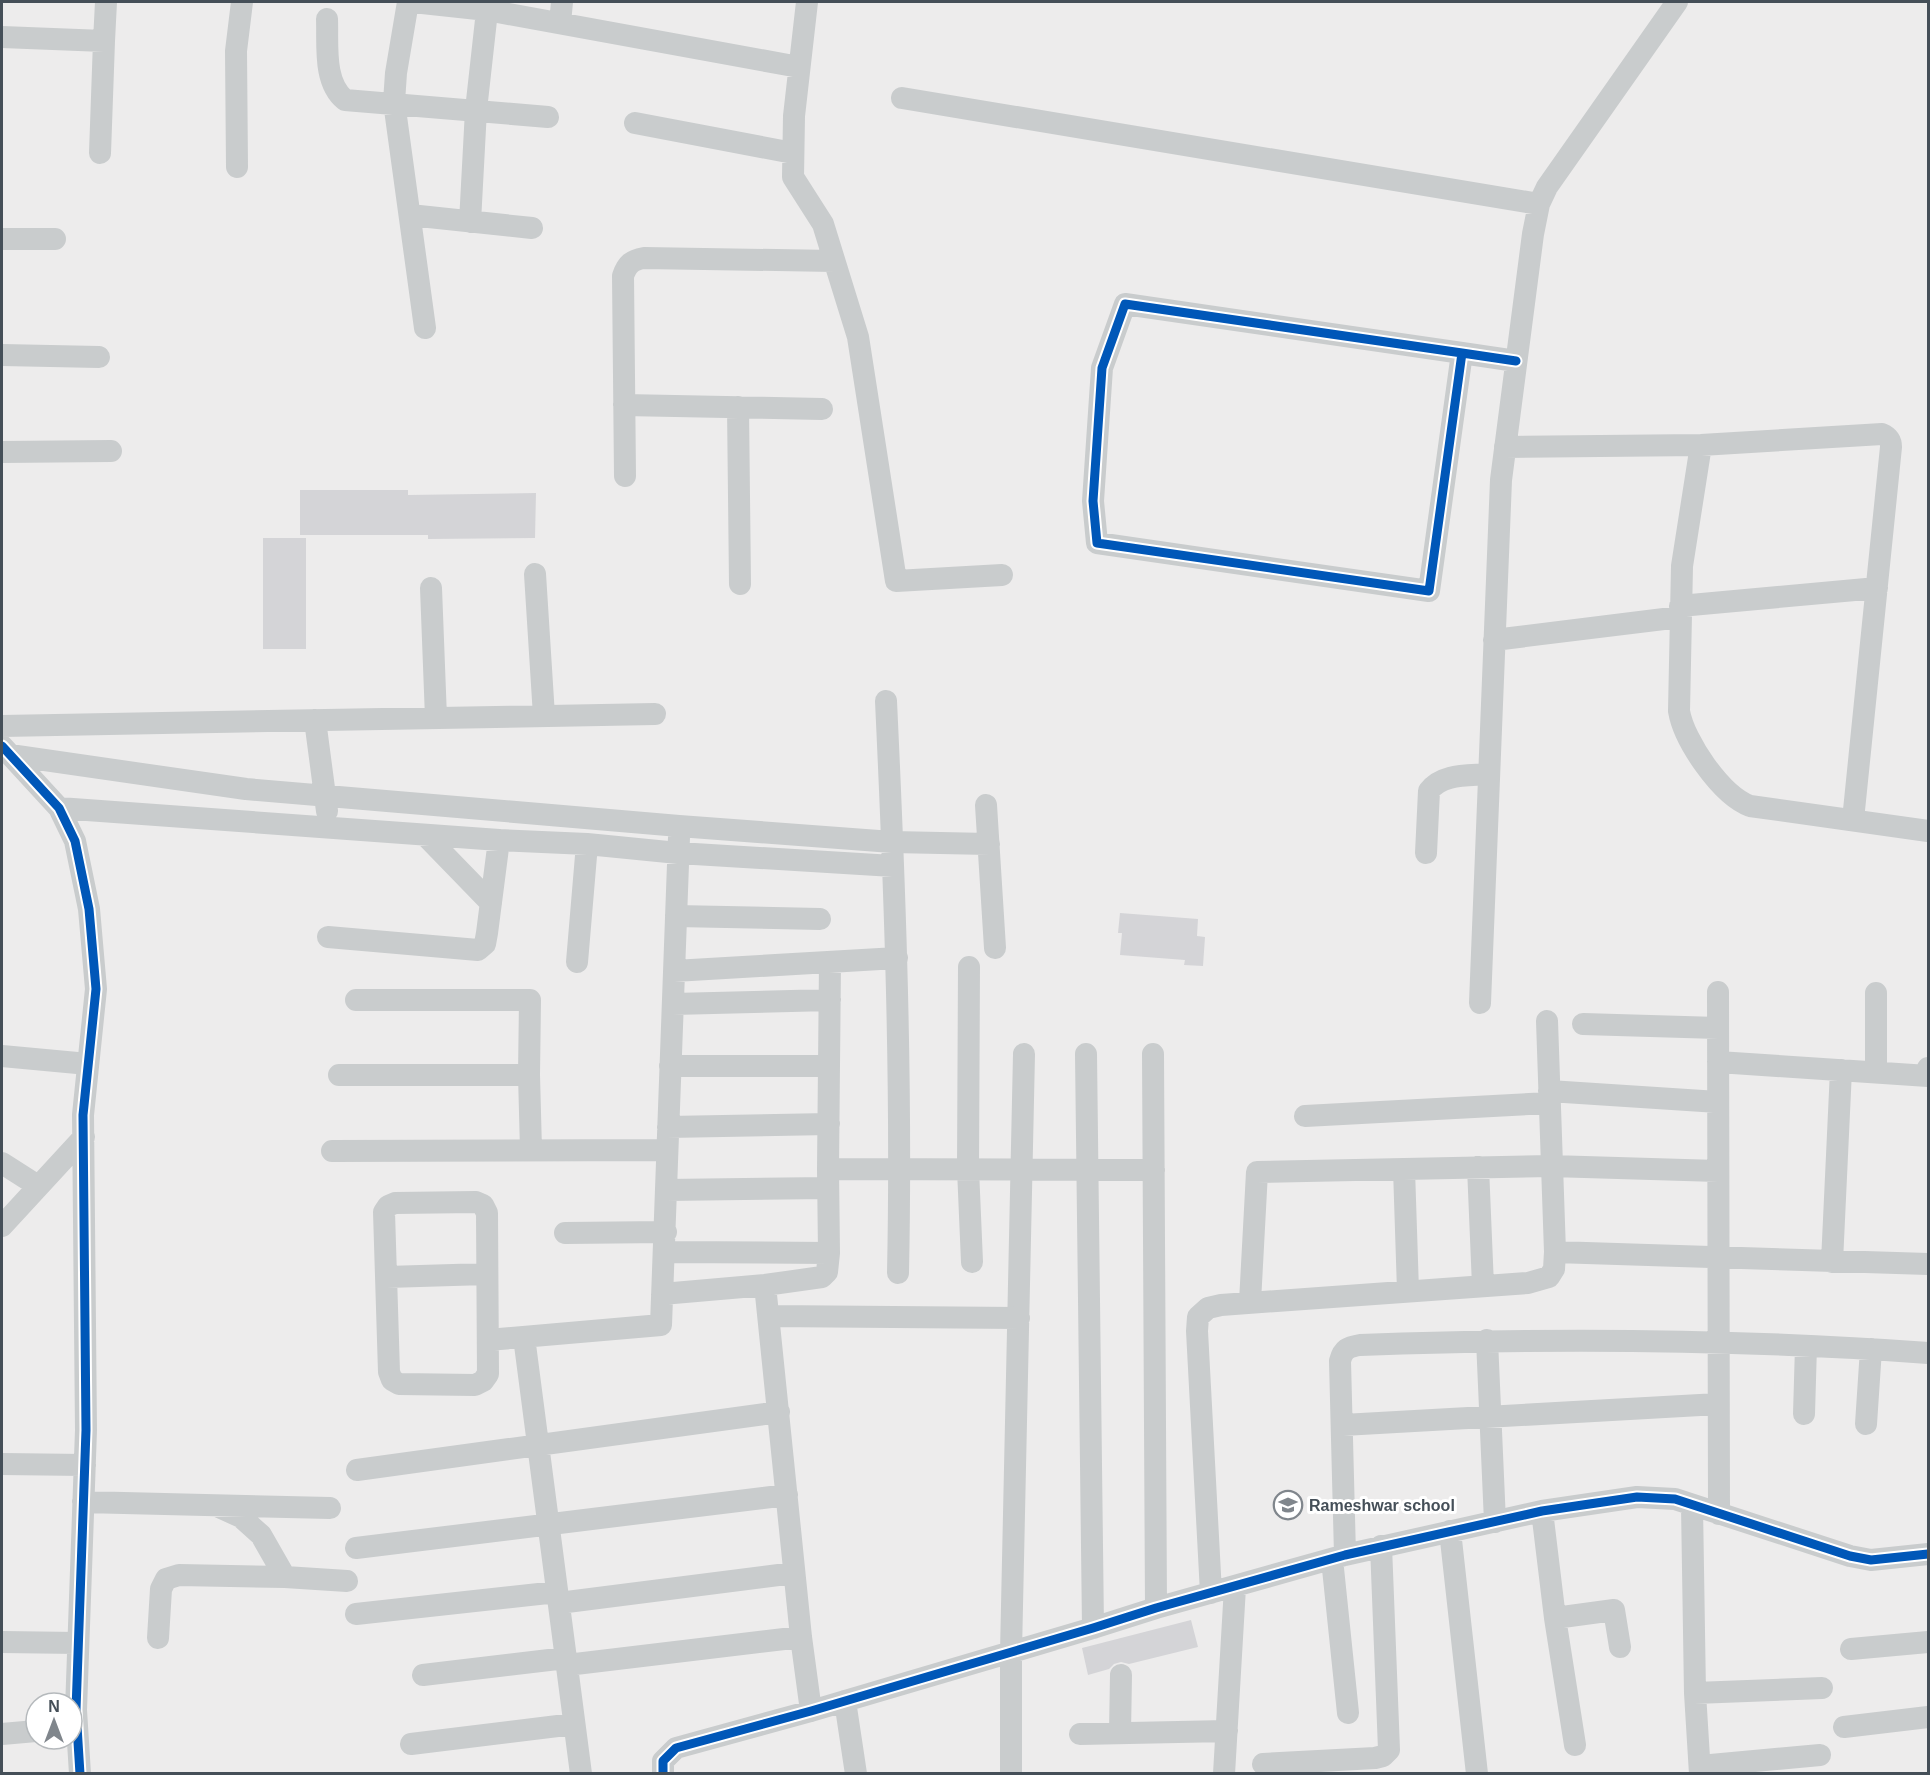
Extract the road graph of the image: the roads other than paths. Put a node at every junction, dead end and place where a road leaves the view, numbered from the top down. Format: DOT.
graph roads {
  1 [pos="106,2"];
  2 [pos="242,2"];
  3 [pos="408,2"];
  4 [pos="413,2"];
  5 [pos="807,2"];
  6 [pos="1677,2"];
  7 [pos="487,6"];
  8 [pos="561,12"];
  9 [pos="327,19"];
  10 [pos="2,37"];
  11 [pos="104,41"];
  12 [pos="799,67"];
  13 [pos="902,98"];
  14 [pos="394,102"];
  15 [pos="476,110"];
  16 [pos="548,117"];
  17 [pos="635,123"];
  18 [pos="100,153"];
  19 [pos="794,153"];
  20 [pos="237,167"];
  21 [pos="1539,204"];
  22 [pos="410,215"];
  23 [pos="470,222"];
  24 [pos="532,228"];
  25 [pos="2,239"];
  26 [pos="55,239"];
  27 [pos="834,261"];
  28 [pos="425,328"];
  29 [pos="1462,353"];
  30 [pos="2,355"];
  31 [pos="99,357"];
  32 [pos="1516,361"];
  33 [pos="624,405"];
  34 [pos="738,407"];
  35 [pos="822,409"];
  36 [pos="1701,445"];
  37 [pos="1505,447"];
  38 [pos="111,451"];
  39 [pos="2,452"];
  40 [pos="625,476"];
  41 [pos="535,574"];
  42 [pos="1002,575"];
  43 [pos="740,584"];
  44 [pos="431,588"];
  45 [pos="1877,588"];
  46 [pos="1680,611"];
  47 [pos="1494,640"];
  48 [pos="886,701"];
  49 [pos="655,714"];
  50 [pos="544,716"];
  51 [pos="435,718"];
  52 [pos="315,720"];
  53 [pos="2,726"];
  54 [pos="6,751"];
  55 [pos="1489,774"];
  56 [pos="324,796"];
  57 [pos="986,805"];
  58 [pos="59,808"];
  59 [pos="1853,820"];
  60 [pos="679,826"];
  61 [pos="329,828"];
  62 [pos="1929,831"];
  63 [pos="426,835"];
  64 [pos="499,840"];
  65 [pos="892,842"];
  66 [pos="587,844"];
  67 [pos="989,844"];
  68 [pos="678,852"];
  69 [pos="1426,853"];
  70 [pos="893,866"];
  71 [pos="491,903"];
  72 [pos="676,916"];
  73 [pos="820,919"];
  74 [pos="328,937"];
  75 [pos="995,948"];
  76 [pos="897,958"];
  77 [pos="577,962"];
  78 [pos="830,962"];
  79 [pos="969,967"];
  80 [pos="674,971"];
  81 [pos="1718,992"];
  82 [pos="1876,993"];
  83 [pos="356,1000"];
  84 [pos="830,1000"];
  85 [pos="1480,1003"];
  86 [pos="673,1004"];
  87 [pos="1547,1021"];
  88 [pos="1583,1024"];
  89 [pos="1718,1028"];
  90 [pos="1024,1054"];
  91 [pos="1086,1054"];
  92 [pos="1153,1054"];
  93 [pos="2,1056"];
  94 [pos="1718,1062"];
  95 [pos="88,1064"];
  96 [pos="670,1066"];
  97 [pos="829,1066"];
  98 [pos="1841,1070"];
  99 [pos="1876,1072"];
  100 [pos="1928,1073"];
  101 [pos="339,1075"];
  102 [pos="529,1075"];
  103 [pos="1549,1097"];
  104 [pos="1718,1102"];
  105 [pos="1305,1116"];
  106 [pos="829,1124"];
  107 [pos="668,1127"];
  108 [pos="84,1137"];
  109 [pos="531,1150"];
  110 [pos="667,1150"];
  111 [pos="332,1151"];
  112 [pos="2,1162"];
  113 [pos="1551,1166"];
  114 [pos="1478,1167"];
  115 [pos="900,1169"];
  116 [pos="968,1169"];
  117 [pos="1022,1169"];
  118 [pos="1404,1169"];
  119 [pos="1087,1170"];
  120 [pos="1154,1170"];
  121 [pos="1718,1171"];
  122 [pos="828,1178"];
  123 [pos="38,1186"];
  124 [pos="666,1190"];
  125 [pos="2,1226"];
  126 [pos="565,1233"];
  127 [pos="665,1242"];
  128 [pos="1555,1252"];
  129 [pos="829,1253"];
  130 [pos="1718,1258"];
  131 [pos="972,1262"];
  132 [pos="1832,1262"];
  133 [pos="1929,1264"];
  134 [pos="898,1273"];
  135 [pos="486,1274"];
  136 [pos="387,1276"];
  137 [pos="765,1285"];
  138 [pos="1483,1286"];
  139 [pos="1408,1291"];
  140 [pos="662,1294"];
  141 [pos="1250,1302"];
  142 [pos="769,1316"];
  143 [pos="1019,1318"];
  144 [pos="524,1337"];
  145 [pos="488,1340"];
  146 [pos="1487,1340"];
  147 [pos="1718,1343"];
  148 [pos="1806,1346"];
  149 [pos="1871,1349"];
  150 [pos="1929,1353"];
  151 [pos="1718,1404"];
  152 [pos="779,1412"];
  153 [pos="1804,1414"];
  154 [pos="1490,1417"];
  155 [pos="1866,1424"];
  156 [pos="1343,1425"];
  157 [pos="538,1446"];
  158 [pos="2,1464"];
  159 [pos="85,1465"];
  160 [pos="357,1470"];
  161 [pos="787,1495"];
  162 [pos="84,1502"];
  163 [pos="215,1505"];
  164 [pos="1692,1506"];
  165 [pos="330,1508"];
  166 [pos="1542,1511"];
  167 [pos="1719,1514"];
  168 [pos="1496,1522"];
  169 [pos="548,1524"];
  170 [pos="1450,1532"];
  171 [pos="1382,1546"];
  172 [pos="356,1548"];
  173 [pos="1929,1554"];
  174 [pos="1339,1557"];
  175 [pos="794,1573"];
  176 [pos="285,1577"];
  177 [pos="347,1581"];
  178 [pos="1235,1587"];
  179 [pos="1211,1593"];
  180 [pos="558,1598"];
  181 [pos="1156,1608"];
  182 [pos="356,1614"];
  183 [pos="1555,1618"];
  184 [pos="1093,1628"];
  185 [pos="801,1637"];
  186 [pos="159,1638"];
  187 [pos="2,1642"];
  188 [pos="1929,1642"];
  189 [pos="78,1643"];
  190 [pos="1620,1647"];
  191 [pos="1851,1649"];
  192 [pos="1011,1652"];
  193 [pos="566,1661"];
  194 [pos="423,1675"];
  195 [pos="1121,1675"];
  196 [pos="1822,1688"];
  197 [pos="76,1691"];
  198 [pos="1695,1693"];
  199 [pos="845,1701"];
  200 [pos="811,1711"];
  201 [pos="1347,1713"];
  202 [pos="1929,1717"];
  203 [pos="574,1724"];
  204 [pos="1844,1727"];
  205 [pos="1227,1731"];
  206 [pos="24,1732"];
  207 [pos="1120,1733"];
  208 [pos="2,1734"];
  209 [pos="1080,1734"];
  210 [pos="411,1744"];
  211 [pos="1575,1745"];
  212 [pos="77,1751"];
  213 [pos="1820,1755"];
  214 [pos="1263,1764"];
  215 [pos="1700,1770"];
  216 [pos="80,1773"];
  217 [pos="581,1773"];
  218 [pos="663,1773"];
  219 [pos="856,1773"];
  220 [pos="1011,1773"];
  221 [pos="1224,1773"];
  222 [pos="1477,1773"];
  1 -- 11 [label="street"];
  2 -- 20 [label="street"];
  3 -- 14 [label="street"];
  4 -- 7 [label="street"];
  5 -- 12 [label="street"];
  6 -- 21 [label="street"];
  7 -- 8 [label="street"];
  7 -- 15 [label="street"];
  8 -- 12 [label="street"];
  9 -- 14 [label="street"];
  10 -- 11 [label="street"];
  11 -- 18 [label="street"];
  12 -- 19 [label="street"];
  13 -- 21 [label="street"];
  14 -- 15 [label="street"];
  14 -- 22 [label="street"];
  15 -- 16 [label="street"];
  15 -- 23 [label="street"];
  17 -- 19 [label="street"];
  19 -- 27 [label="street"];
  21 -- 32 [label="street"];
  22 -- 23 [label="street"];
  22 -- 28 [label="street"];
  23 -- 24 [label="street"];
  25 -- 26 [label="street"];
  27 -- 33 [label="street"];
  27 -- 42 [label="street"];
  29 -- 29 [label="street"];
  29 -- 32 [label="street"];
  30 -- 31 [label="street"];
  32 -- 37 [label="street"];
  33 -- 34 [label="street"];
  33 -- 40 [label="street"];
  34 -- 35 [label="street"];
  34 -- 43 [label="street"];
  36 -- 37 [label="street"];
  36 -- 45 [label="street"];
  36 -- 46 [label="street"];
  37 -- 47 [label="street"];
  38 -- 39 [label="street"];
  41 -- 50 [label="street"];
  44 -- 51 [label="street"];
  45 -- 46 [label="street"];
  45 -- 59 [label="street"];
  46 -- 47 [label="street"];
  46 -- 59 [label="street"];
  47 -- 55 [label="street"];
  48 -- 65 [label="street"];
  49 -- 50 [label="street"];
  50 -- 51 [label="street"];
  51 -- 52 [label="street"];
  52 -- 53 [label="street"];
  52 -- 56 [label="street"];
  54 -- 56 [label="street"];
  54 -- 58 [label="street"];
  55 -- 69 [label="street"];
  55 -- 85 [label="street"];
  56 -- 60 [label="street"];
  56 -- 61 [label="street"];
  57 -- 67 [label="street"];
  58 -- 61 [label="street"];
  58 -- 95 [label="street"];
  59 -- 62 [label="street"];
  60 -- 65 [label="street"];
  60 -- 68 [label="street"];
  61 -- 63 [label="street"];
  63 -- 64 [label="street"];
  63 -- 71 [label="street"];
  64 -- 66 [label="street"];
  64 -- 71 [label="street"];
  65 -- 67 [label="street"];
  65 -- 70 [label="street"];
  66 -- 68 [label="street"];
  66 -- 77 [label="street"];
  67 -- 75 [label="street"];
  68 -- 70 [label="street"];
  68 -- 72 [label="street"];
  70 -- 76 [label="street"];
  71 -- 74 [label="street"];
  72 -- 73 [label="street"];
  72 -- 80 [label="street"];
  76 -- 78 [label="street"];
  76 -- 115 [label="street"];
  78 -- 80 [label="street"];
  78 -- 84 [label="street"];
  79 -- 116 [label="street"];
  80 -- 86 [label="street"];
  81 -- 89 [label="street"];
  82 -- 99 [label="street"];
  83 -- 102 [label="street"];
  84 -- 86 [label="street"];
  84 -- 97 [label="street"];
  86 -- 96 [label="street"];
  87 -- 103 [label="street"];
  88 -- 89 [label="street"];
  89 -- 94 [label="street"];
  90 -- 117 [label="street"];
  91 -- 119 [label="street"];
  92 -- 120 [label="street"];
  93 -- 95 [label="street"];
  94 -- 98 [label="street"];
  94 -- 104 [label="street"];
  95 -- 108 [label="street"];
  96 -- 97 [label="street"];
  96 -- 107 [label="street"];
  97 -- 106 [label="street"];
  98 -- 99 [label="street"];
  98 -- 132 [label="street"];
  99 -- 100 [label="street"];
  101 -- 102 [label="street"];
  102 -- 109 [label="street"];
  103 -- 104 [label="street"];
  103 -- 105 [label="street"];
  103 -- 113 [label="street"];
  104 -- 121 [label="street"];
  106 -- 107 [label="street"];
  106 -- 122 [label="street"];
  107 -- 110 [label="street"];
  108 -- 123 [label="street"];
  108 -- 159 [label="street"];
  109 -- 110 [label="street"];
  109 -- 111 [label="street"];
  110 -- 124 [label="street"];
  112 -- 123 [label="street"];
  113 -- 114 [label="street"];
  113 -- 121 [label="street"];
  113 -- 128 [label="street"];
  114 -- 118 [label="street"];
  114 -- 138 [label="street"];
  115 -- 116 [label="street"];
  115 -- 122 [label="street"];
  115 -- 134 [label="street"];
  116 -- 117 [label="street"];
  116 -- 131 [label="street"];
  117 -- 119 [label="street"];
  117 -- 143 [label="street"];
  118 -- 139 [label="street"];
  118 -- 141 [label="street"];
  119 -- 120 [label="street"];
  119 -- 184 [label="street"];
  120 -- 181 [label="street"];
  121 -- 130 [label="street"];
  122 -- 124 [label="street"];
  122 -- 129 [label="street"];
  123 -- 125 [label="street"];
  124 -- 127 [label="street"];
  126 -- 127 [label="street"];
  127 -- 129 [label="street"];
  127 -- 140 [label="street"];
  128 -- 130 [label="street"];
  128 -- 138 [label="street"];
  129 -- 137 [label="street"];
  130 -- 132 [label="street"];
  130 -- 147 [label="street"];
  132 -- 133 [label="street"];
  135 -- 136 [label="street"];
  135 -- 136 [label="street"];
  135 -- 145 [label="street"];
  136 -- 145 [label="street"];
  137 -- 140 [label="street"];
  137 -- 142 [label="street"];
  138 -- 139 [label="street"];
  139 -- 141 [label="street"];
  140 -- 144 [label="street"];
  141 -- 179 [label="street"];
  142 -- 143 [label="street"];
  142 -- 152 [label="street"];
  143 -- 192 [label="street"];
  144 -- 145 [label="street"];
  144 -- 157 [label="street"];
  146 -- 147 [label="street"];
  146 -- 154 [label="street"];
  146 -- 156 [label="street"];
  147 -- 148 [label="street"];
  147 -- 151 [label="street"];
  148 -- 149 [label="street"];
  148 -- 153 [label="street"];
  149 -- 150 [label="street"];
  149 -- 155 [label="street"];
  151 -- 154 [label="street"];
  151 -- 167 [label="street"];
  152 -- 157 [label="street"];
  152 -- 161 [label="street"];
  154 -- 156 [label="street"];
  154 -- 168 [label="street"];
  156 -- 174 [label="street"];
  157 -- 160 [label="street"];
  157 -- 169 [label="street"];
  158 -- 159 [label="street"];
  159 -- 162 [label="street"];
  161 -- 169 [label="street"];
  161 -- 175 [label="street"];
  162 -- 163 [label="street"];
  162 -- 189 [label="street"];
  163 -- 165 [label="street"];
  163 -- 176 [label="street"];
  164 -- 166 [label="street"];
  164 -- 167 [label="street"];
  164 -- 198 [label="street"];
  166 -- 168 [label="street"];
  166 -- 183 [label="street"];
  167 -- 173 [label="street"];
  168 -- 170 [label="street"];
  169 -- 172 [label="street"];
  169 -- 180 [label="street"];
  170 -- 171 [label="street"];
  170 -- 222 [label="street"];
  171 -- 174 [label="street"];
  171 -- 214 [label="street"];
  174 -- 178 [label="street"];
  174 -- 201 [label="street"];
  175 -- 180 [label="street"];
  175 -- 185 [label="street"];
  176 -- 177 [label="street"];
  176 -- 186 [label="street"];
  178 -- 179 [label="street"];
  178 -- 205 [label="street"];
  179 -- 181 [label="street"];
  180 -- 182 [label="street"];
  180 -- 193 [label="street"];
  181 -- 184 [label="street"];
  183 -- 190 [label="street"];
  183 -- 211 [label="street"];
  184 -- 192 [label="street"];
  185 -- 193 [label="street"];
  185 -- 200 [label="street"];
  187 -- 189 [label="street"];
  188 -- 191 [label="street"];
  189 -- 197 [label="street"];
  192 -- 199 [label="street"];
  192 -- 220 [label="street"];
  193 -- 194 [label="street"];
  193 -- 203 [label="street"];
  195 -- 207 [label="street"];
  196 -- 198 [label="street"];
  198 -- 215 [label="street"];
  199 -- 200 [label="street"];
  199 -- 219 [label="street"];
  200 -- 218 [label="street"];
  202 -- 204 [label="street"];
  203 -- 210 [label="street"];
  203 -- 217 [label="street"];
  205 -- 207 [label="street"];
  205 -- 221 [label="street"];
  206 -- 208 [label="street"];
  207 -- 209 [label="street"];
  212 -- 216 [label="street"];
  213 -- 215 [label="street"];
}
